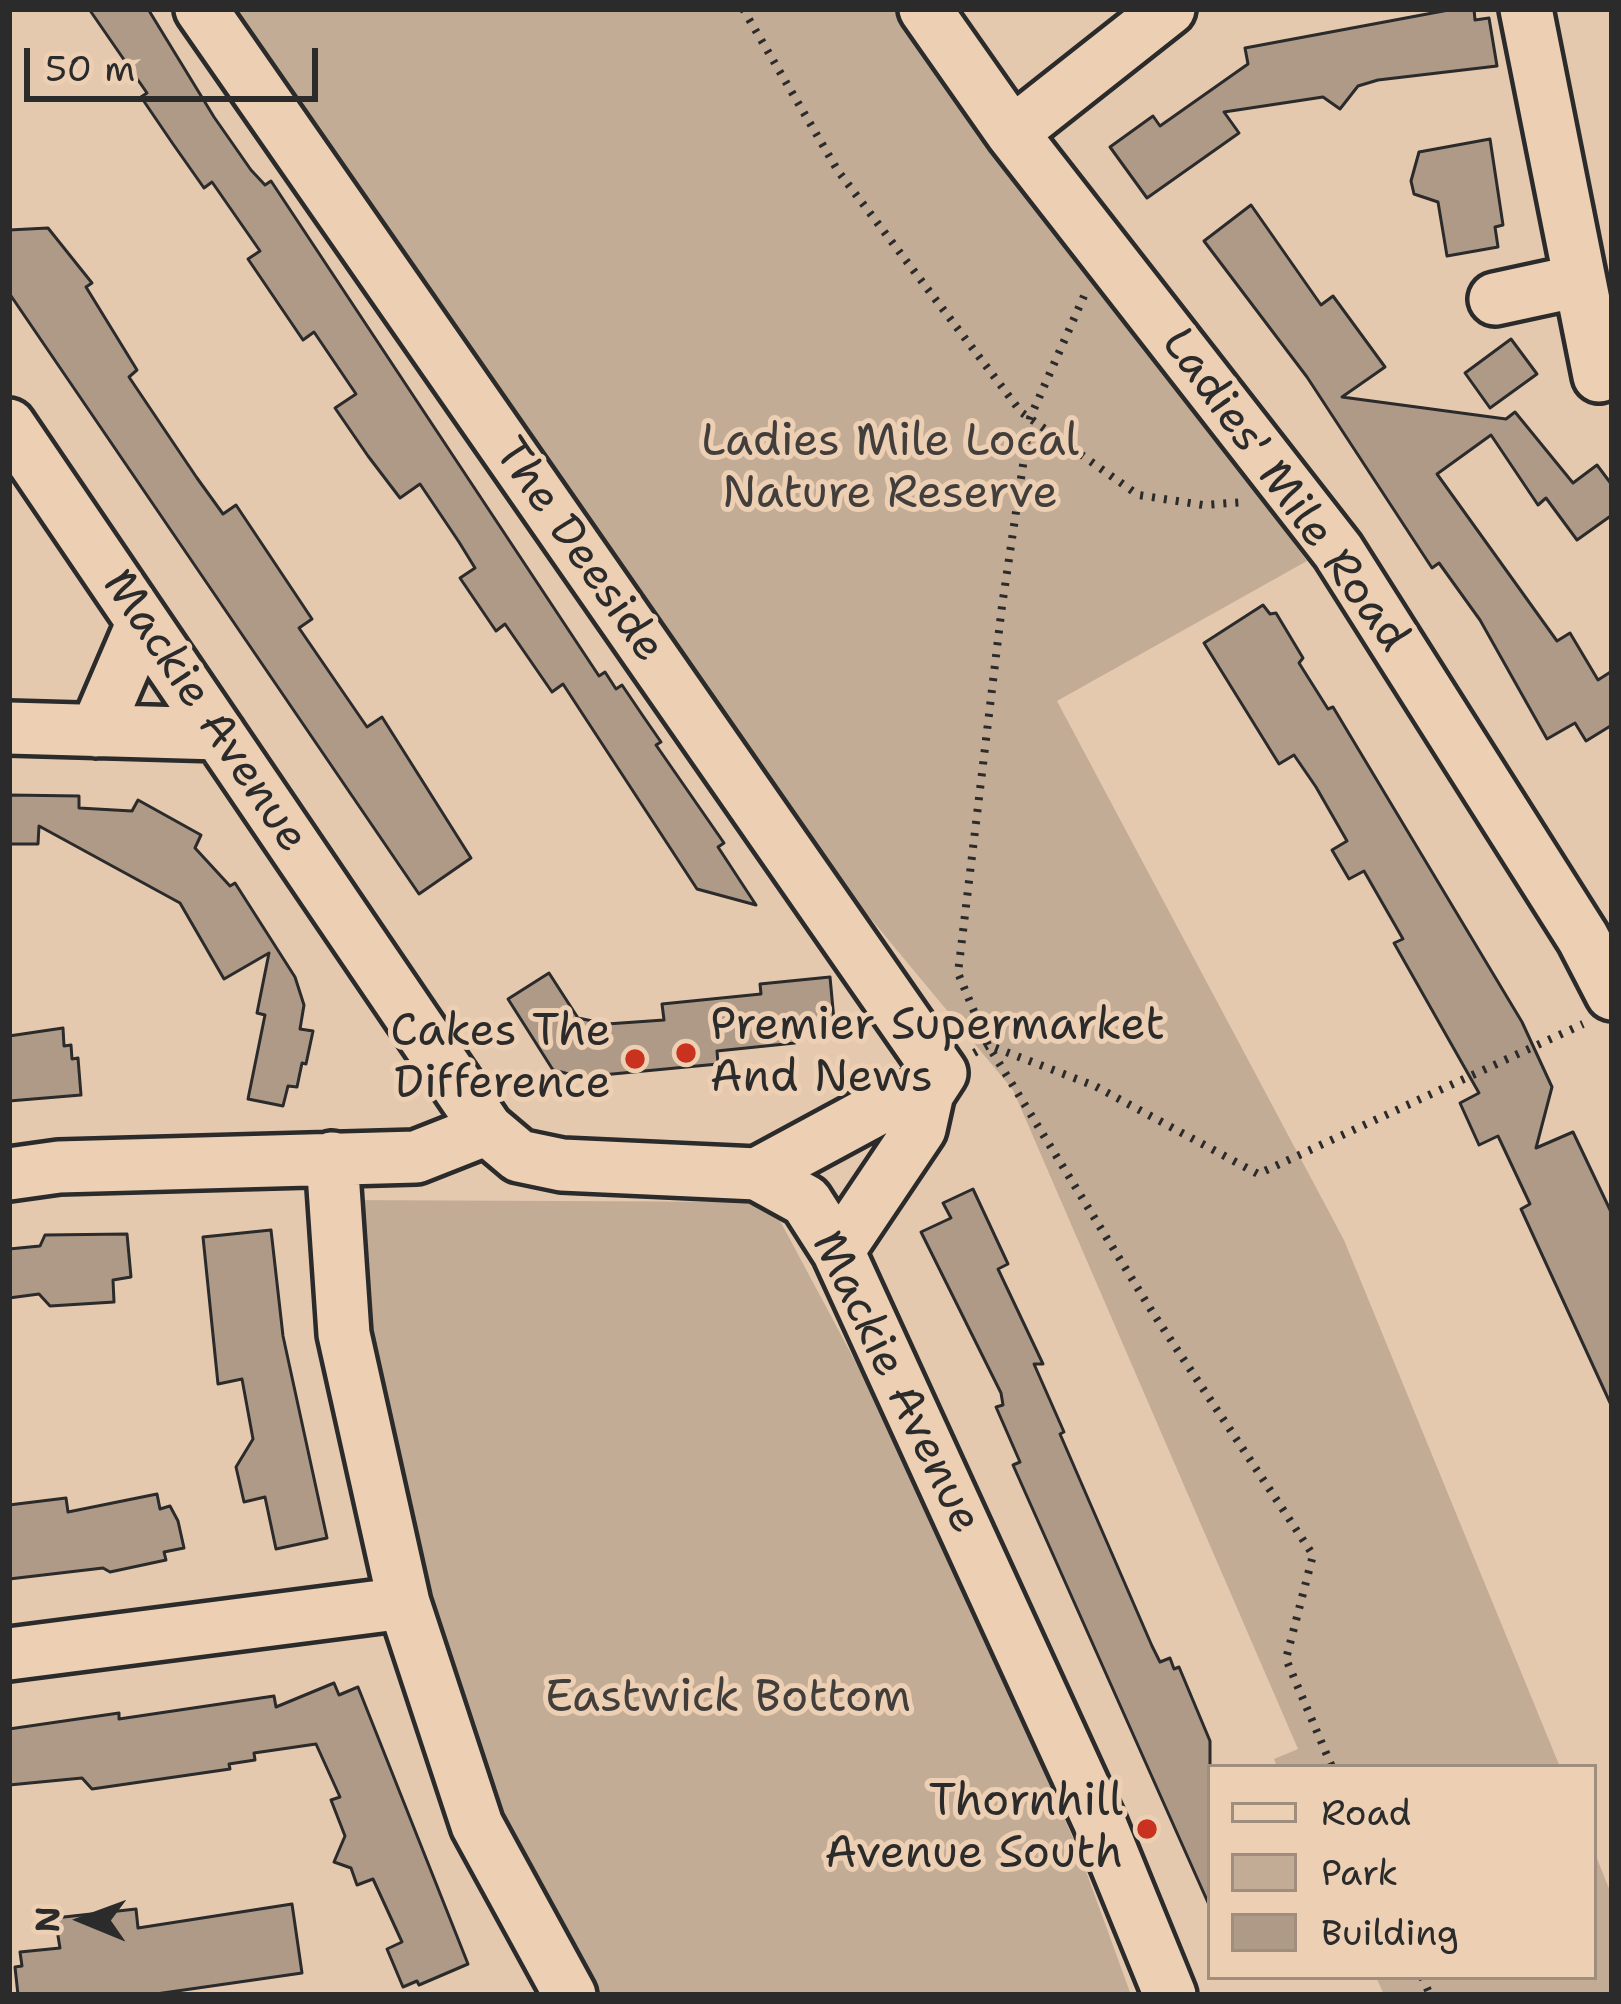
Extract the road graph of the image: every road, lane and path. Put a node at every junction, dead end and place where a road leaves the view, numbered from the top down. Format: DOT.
graph roads {
  1 [pos="201,9"];
  2 [pos="742,9"];
  3 [pos="925,9"];
  4 [pos="1169,9"];
  5 [pos="1526,9"];
  6 [pos="1012,133"];
  7 [pos="1104,250"];
  8 [pos="1578,281"];
  9 [pos="1496,299"];
  10 [pos="1599,376"];
  11 [pos="1030,418"];
  12 [pos="9,425"];
  13 [pos="1292,489"];
  14 [pos="142,624"];
  15 [pos="9,728"];
  16 [pos="97,731"];
  17 [pos="219,734"];
  18 [pos="1597,940"];
  19 [pos="1604,1006"];
  20 [pos="988,1045"];
  21 [pos="928,1093"];
  22 [pos="487,1129"];
  23 [pos="332,1157"];
  24 [pos="9,1174"];
  25 [pos="757,1174"];
  26 [pos="838,1251"];
  27 [pos="404,1603"];
  28 [pos="9,1654"];
  29 [pos="1331,1764"];
  30 [pos="570,1995"];
  31 [pos="1170,1995"];
  1 -- 21 [label="street, The Deeside"];
  2 -- 11 [label="path"];
  3 -- 6 [label="street, Ladies' Mile Road"];
  4 -- 6 [label="street"];
  5 -- 8 [label="street"];
  6 -- 7 [label="street, Ladies' Mile Road"];
  7 -- 11 [label="path"];
  7 -- 13 [label="street, Ladies' Mile Road"];
  8 -- 9 [label="street"];
  8 -- 10 [label="street"];
  11 -- 13 [label="path"];
  11 -- 20 [label="path"];
  12 -- 14 [label="street, Mackie Avenue"];
  13 -- 18 [label="street, Ladies' Mile Road"];
  14 -- 16 [label="street"];
  14 -- 17 [label="street, Mackie Avenue"];
  15 -- 16 [label="street"];
  16 -- 17 [label="street"];
  17 -- 22 [label="street, Mackie Avenue"];
  18 -- 19 [label="street, Ladies' Mile Road"];
  19 -- 20 [label="path"];
  20 -- 29 [label="path"];
  21 -- 25 [label="street"];
  21 -- 26 [label="street, The Deeside"];
  22 -- 23 [label="street"];
  22 -- 25 [label="street, Mackie Avenue"];
  23 -- 24 [label="street"];
  23 -- 27 [label="street"];
  25 -- 26 [label="street, Mackie Avenue"];
  26 -- 31 [label="street, Mackie Avenue"];
  27 -- 28 [label="street"];
  27 -- 30 [label="street"];
}
